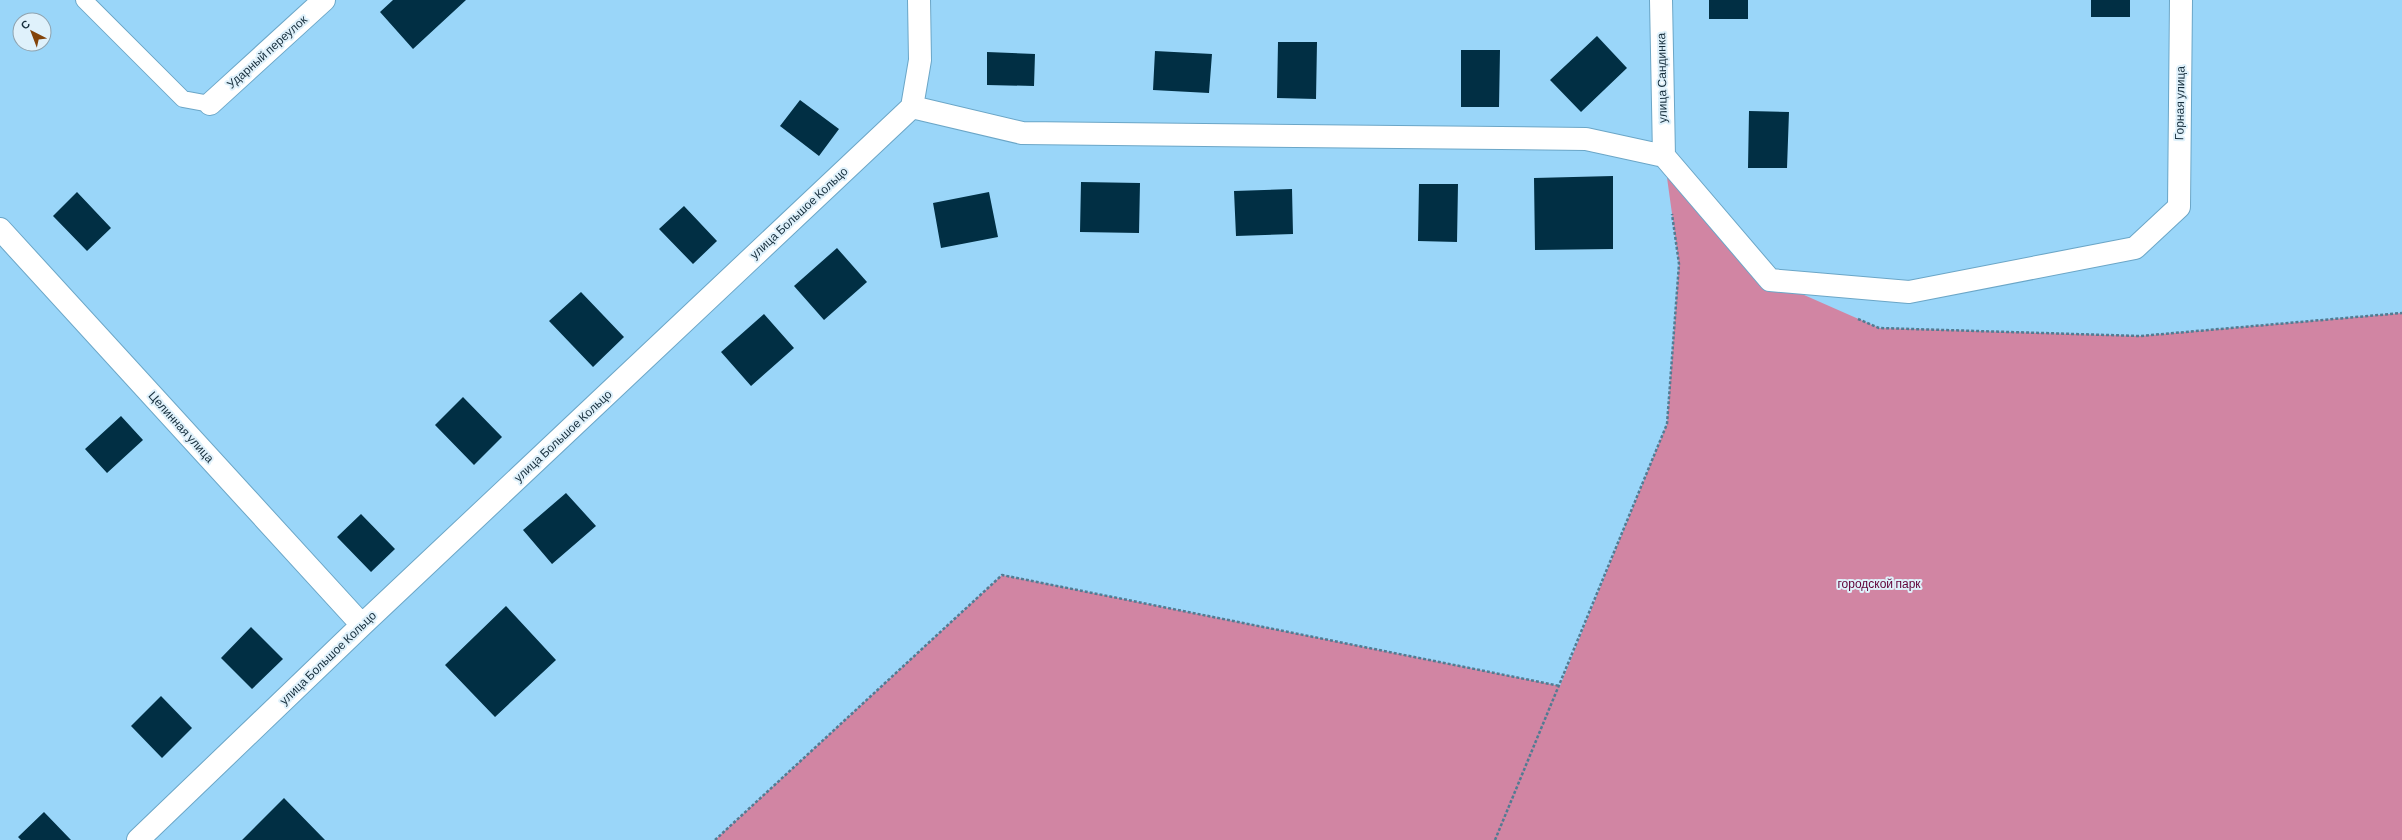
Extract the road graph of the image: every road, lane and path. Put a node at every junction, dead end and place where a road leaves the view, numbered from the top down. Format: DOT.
graph roads {
  1 [pos="84,0"];
  2 [pos="324,0"];
  3 [pos="919,0"];
  4 [pos="1661,0"];
  5 [pos="2181,0"];
  6 [pos="210,104"];
  7 [pos="912,107"];
  8 [pos="1664,156"];
  9 [pos="1671,210"];
  10 [pos="0,229"];
  11 [pos="2402,313"];
  12 [pos="1857,319"];
  13 [pos="362,625"];
  14 [pos="1560,686"];
  15 [pos="138,840"];
  16 [pos="715,840"];
  17 [pos="1495,840"];
  1 -- 6 [label="lane"];
  2 -- 6 [label="street, Ударный переулок"];
  3 -- 7 [label="street"];
  4 -- 8 [label="street, улица Сандинка"];
  5 -- 8 [label="street, Горная улица"];
  7 -- 8 [label="street"];
  7 -- 13 [label="street, улица Большое Кольцо"];
  9 -- 14 [label="path"];
  10 -- 13 [label="street, Целинная улица"];
  11 -- 12 [label="path"];
  13 -- 15 [label="street, улица Большое Кольцо"];
  14 -- 16 [label="path"];
  14 -- 17 [label="path"];
}
